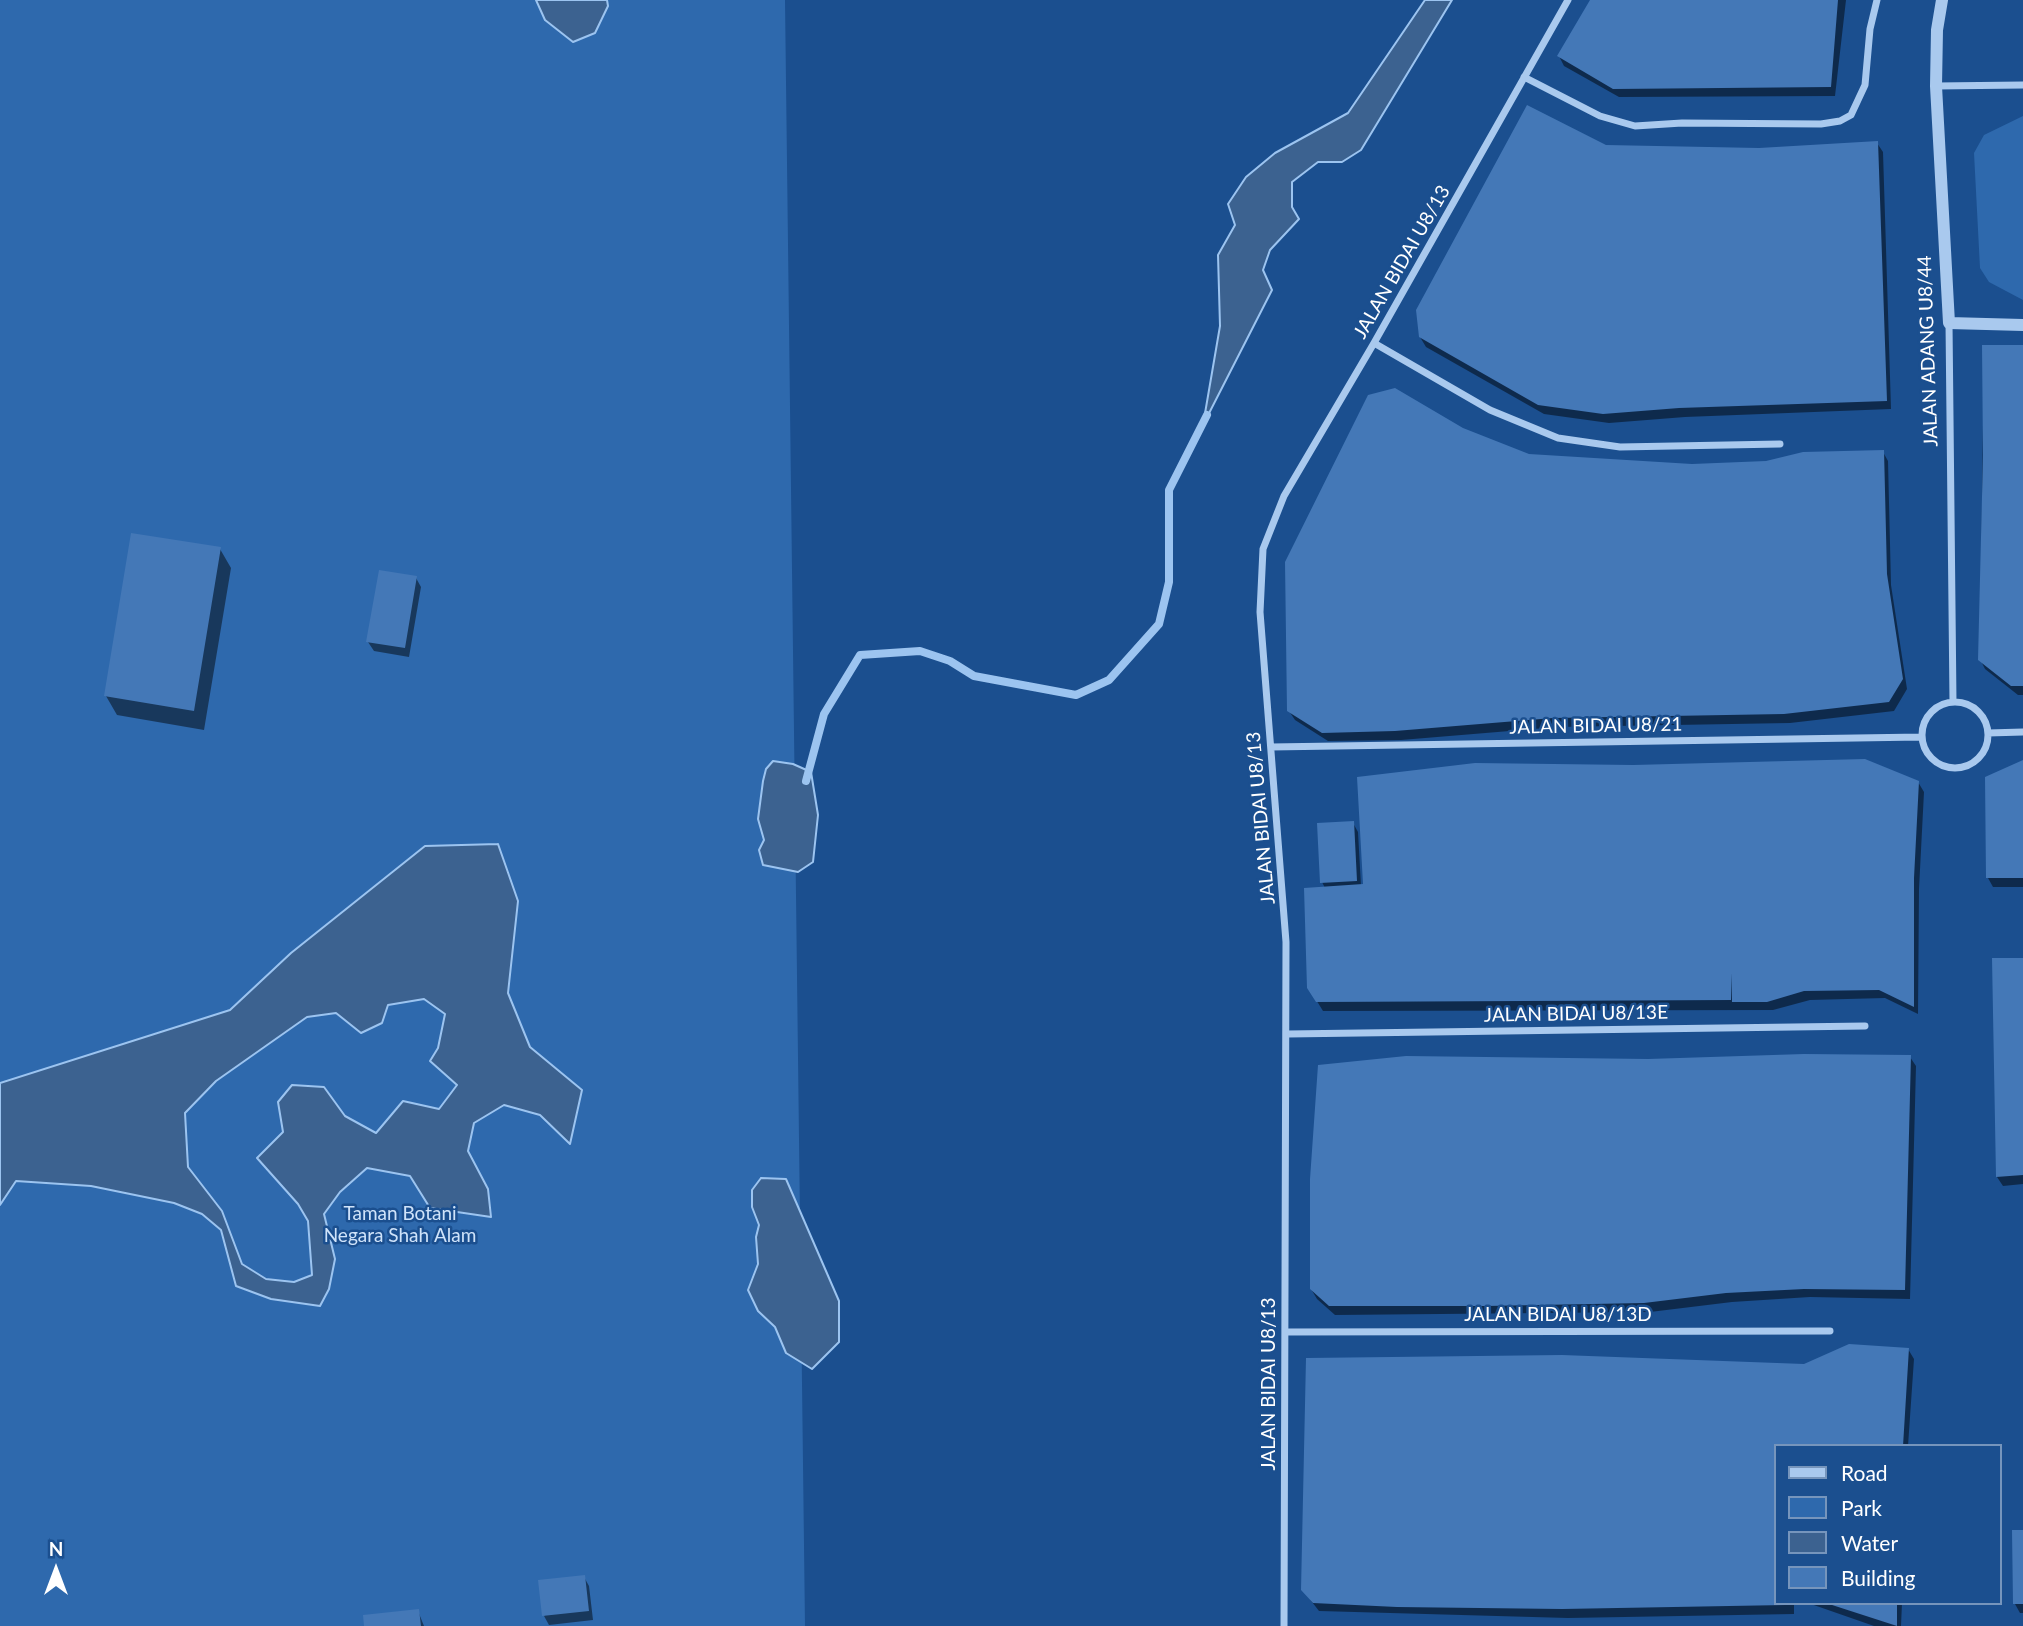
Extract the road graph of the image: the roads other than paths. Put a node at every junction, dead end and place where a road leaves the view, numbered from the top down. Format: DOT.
graph roads {
  1 [pos="1568,0"];
  2 [pos="1877,0"];
  3 [pos="1942,0"];
  4 [pos="1524,77"];
  5 [pos="2023,85"];
  6 [pos="1936,86"];
  7 [pos="1949,323"];
  8 [pos="2023,325"];
  9 [pos="1374,343"];
  10 [pos="1780,444"];
  11 [pos="1953,702"];
  12 [pos="2023,732"];
  13 [pos="1988,733"];
  14 [pos="1921,737"];
  15 [pos="1271,747"];
  16 [pos="1866,1026"];
  17 [pos="1288,1034"];
  18 [pos="1830,1331"];
  19 [pos="1285,1332"];
  20 [pos="1284,1626"];
  1 -- 4 [label="street, JALAN BIDAI U8/13"];
  2 -- 4 [label="street"];
  3 -- 6 [label="street, JALAN ADANG U8/44"];
  4 -- 9 [label="street, JALAN BIDAI U8/13"];
  5 -- 6 [label="street"];
  6 -- 7 [label="street, JALAN ADANG U8/44"];
  7 -- 8 [label="street"];
  7 -- 11 [label="street, JALAN ADANG U8/44"];
  9 -- 10 [label="street"];
  9 -- 15 [label="street, JALAN BIDAI U8/13"];
  11 -- 13 [label="street"];
  11 -- 14 [label="street"];
  12 -- 13 [label="street"];
  13 -- 14 [label="street"];
  14 -- 15 [label="street, JALAN BIDAI U8/21"];
  15 -- 17 [label="street, JALAN BIDAI U8/13"];
  16 -- 17 [label="street, JALAN BIDAI U8/13E"];
  17 -- 19 [label="street, JALAN BIDAI U8/13"];
  18 -- 19 [label="street, JALAN BIDAI U8/13D"];
  19 -- 20 [label="street, JALAN BIDAI U8/13"];
}
